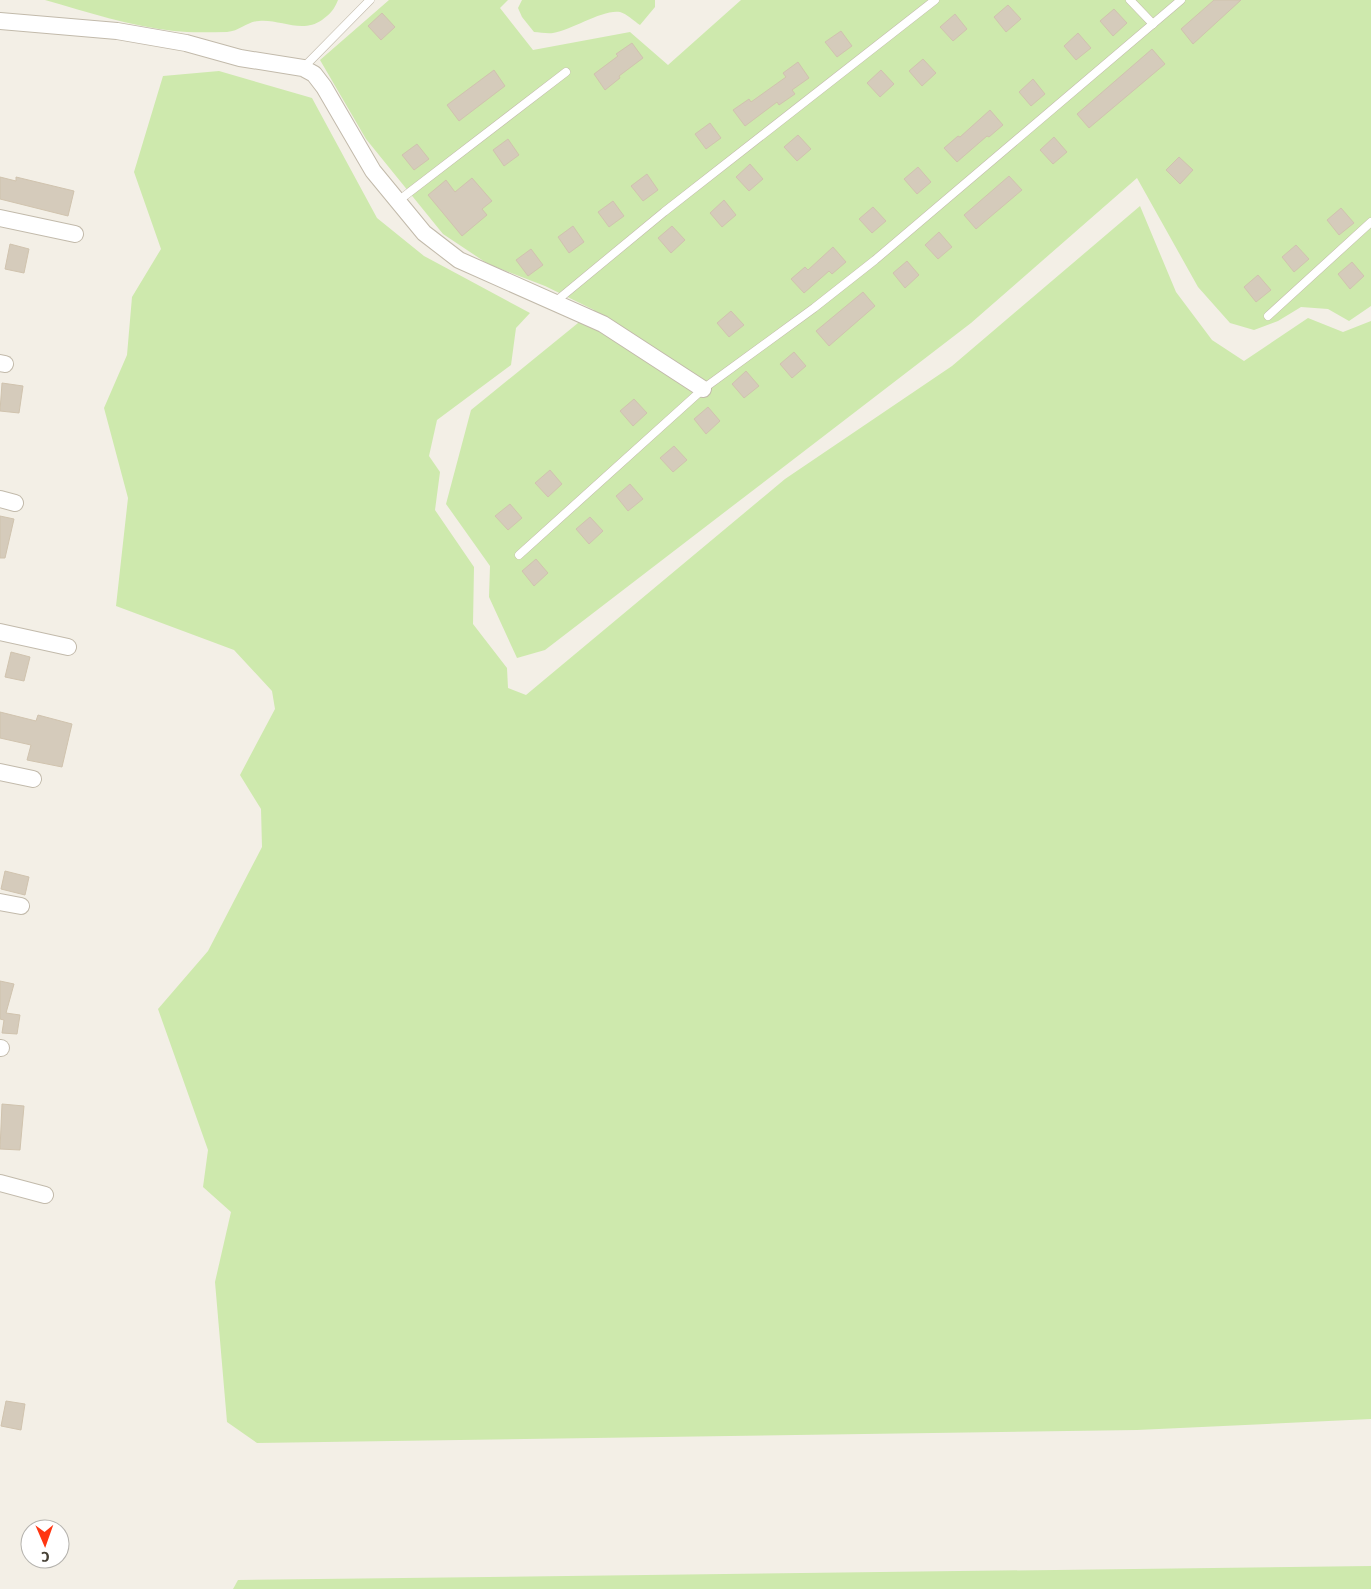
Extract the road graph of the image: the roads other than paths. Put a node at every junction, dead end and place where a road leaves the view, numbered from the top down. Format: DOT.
graph roads {
  1 [pos="370,0"];
  2 [pos="935,0"];
  3 [pos="1130,0"];
  4 [pos="1181,0"];
  5 [pos="0,21"];
  6 [pos="1153,24"];
  7 [pos="303,68"];
  8 [pos="566,72"];
  9 [pos="398,201"];
  10 [pos="0,218"];
  11 [pos="1371,222"];
  12 [pos="76,234"];
  13 [pos="555,302"];
  14 [pos="1268,316"];
  15 [pos="703,389"];
  16 [pos="519,555"];
  17 [pos="0,632"];
  18 [pos="68,647"];
  19 [pos="0,772"];
  20 [pos="33,779"];
  21 [pos="0,902"];
  22 [pos="21,906"];
  23 [pos="0,1183"];
  24 [pos="45,1195"];
  1 -- 7 [label="lane"];
  2 -- 13 [label="lane"];
  3 -- 6 [label="lane"];
  4 -- 6 [label="lane"];
  5 -- 7 [label="street"];
  6 -- 15 [label="lane"];
  7 -- 9 [label="street"];
  8 -- 9 [label="lane"];
  9 -- 13 [label="street"];
  10 -- 12 [label="street"];
  11 -- 14 [label="lane"];
  13 -- 15 [label="street"];
  15 -- 16 [label="lane"];
  17 -- 18 [label="street"];
  19 -- 20 [label="street"];
  21 -- 22 [label="street"];
  23 -- 24 [label="street"];
}
